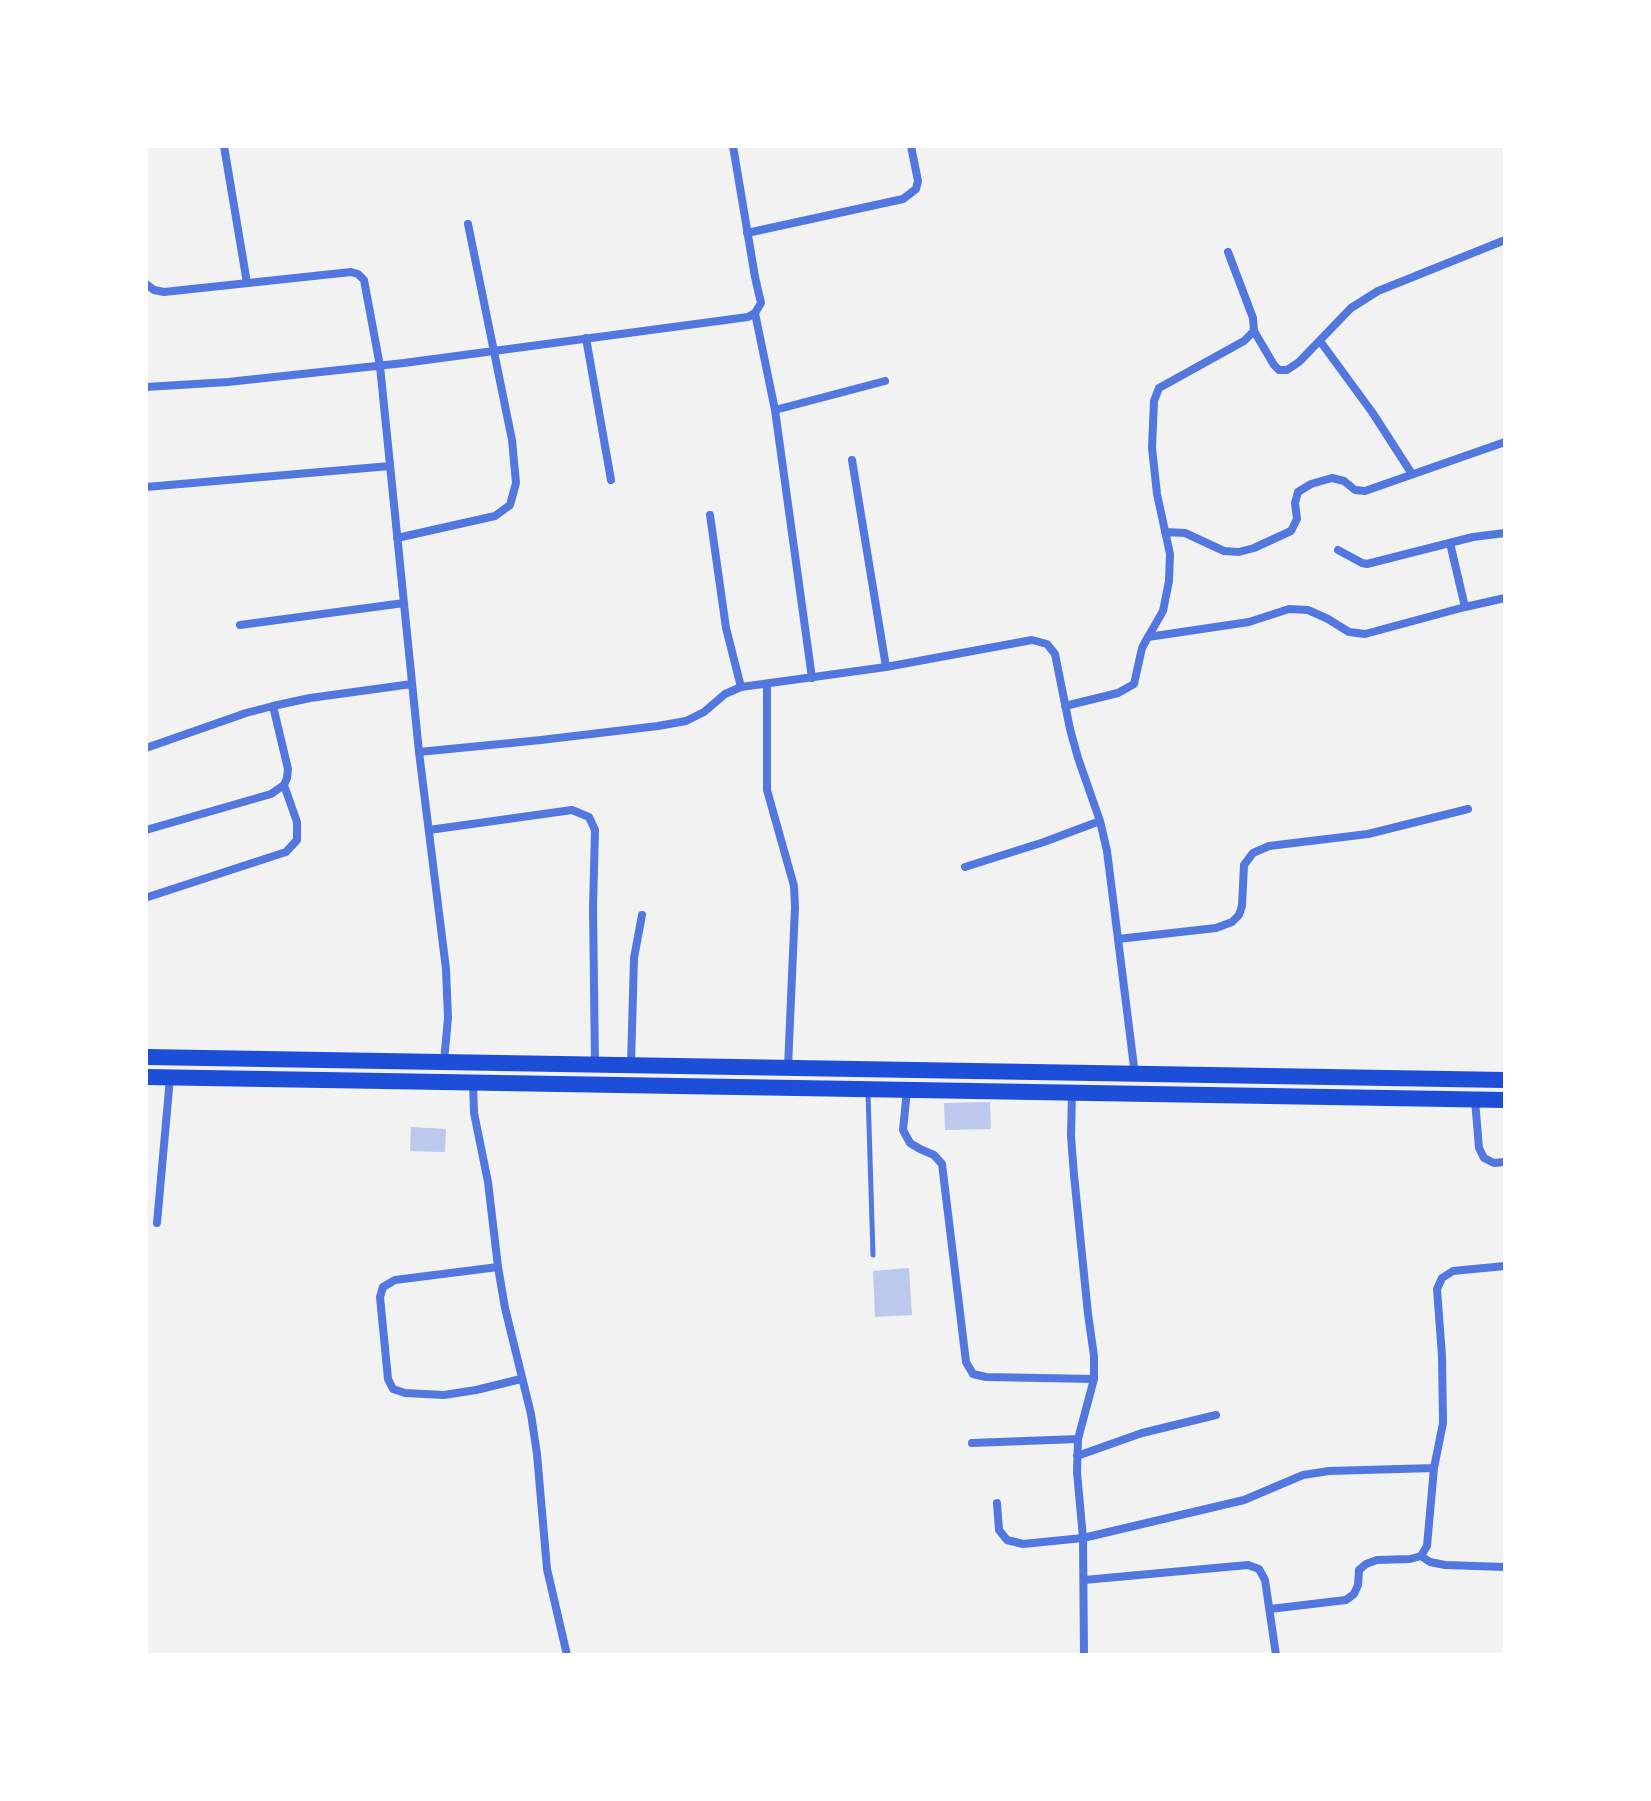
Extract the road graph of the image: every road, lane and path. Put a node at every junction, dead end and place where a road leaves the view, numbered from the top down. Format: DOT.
graph roads {
  1 [pos="224,146"];
  2 [pos="733,146"];
  3 [pos="911,146"];
  4 [pos="468,224"];
  5 [pos="747,233"];
  6 [pos="1505,240"];
  7 [pos="1228,252"];
  8 [pos="247,283"];
  9 [pos="146,284"];
  10 [pos="755,313"];
  11 [pos="1254,331"];
  12 [pos="586,338"];
  13 [pos="1320,341"];
  14 [pos="494,351"];
  15 [pos="380,366"];
  16 [pos="885,381"];
  17 [pos="146,387"];
  18 [pos="775,410"];
  19 [pos="1505,442"];
  20 [pos="852,460"];
  21 [pos="390,466"];
  22 [pos="1412,474"];
  23 [pos="611,480"];
  24 [pos="146,487"];
  25 [pos="710,515"];
  26 [pos="1165,532"];
  27 [pos="1505,533"];
  28 [pos="397,538"];
  29 [pos="1450,543"];
  30 [pos="1338,550"];
  31 [pos="1505,598"];
  32 [pos="404,603"];
  33 [pos="1465,607"];
  34 [pos="240,625"];
  35 [pos="1148,637"];
  36 [pos="886,667"];
  37 [pos="812,678"];
  38 [pos="412,684"];
  39 [pos="767,684"];
  40 [pos="741,687"];
  41 [pos="273,706"];
  42 [pos="1065,706"];
  43 [pos="146,748"];
  44 [pos="419,752"];
  45 [pos="284,785"];
  46 [pos="1468,809"];
  47 [pos="1100,821"];
  48 [pos="146,830"];
  49 [pos="429,830"];
  50 [pos="965,867"];
  51 [pos="148,897"];
  52 [pos="642,915"];
  53 [pos="1118,939"];
  54 [pos="146,1057"];
  55 [pos="444,1061"];
  56 [pos="595,1064"];
  57 [pos="631,1064"];
  58 [pos="788,1067"];
  59 [pos="1135,1075"];
  60 [pos="146,1077"];
  61 [pos="170,1078"];
  62 [pos="1505,1080"];
  63 [pos="473,1083"];
  64 [pos="868,1089"];
  65 [pos="907,1090"];
  66 [pos="1072,1093"];
  67 [pos="1475,1100"];
  68 [pos="1505,1100"];
  69 [pos="1505,1162"];
  70 [pos="157,1223"];
  71 [pos="873,1255"];
  72 [pos="1505,1266"];
  73 [pos="498,1267"];
  74 [pos="521,1379"];
  75 [pos="1094,1379"];
  76 [pos="1216,1415"];
  77 [pos="1078,1439"];
  78 [pos="972,1443"];
  79 [pos="1077,1456"];
  80 [pos="1434,1468"];
  81 [pos="997,1503"];
  82 [pos="1083,1538"];
  83 [pos="1421,1556"];
  84 [pos="1505,1567"];
  85 [pos="1084,1580"];
  86 [pos="1270,1609"];
  87 [pos="567,1655"];
  88 [pos="1084,1655"];
  89 [pos="1276,1655"];
  1 -- 8 [label="street"];
  2 -- 5 [label="street"];
  3 -- 5 [label="street"];
  4 -- 14 [label="street"];
  5 -- 10 [label="street"];
  6 -- 13 [label="street"];
  7 -- 11 [label="street"];
  8 -- 9 [label="street"];
  8 -- 15 [label="street"];
  10 -- 12 [label="street"];
  10 -- 18 [label="street"];
  11 -- 13 [label="street"];
  11 -- 26 [label="street"];
  12 -- 14 [label="street"];
  12 -- 23 [label="street"];
  13 -- 22 [label="street"];
  14 -- 15 [label="street"];
  14 -- 28 [label="street"];
  15 -- 17 [label="street"];
  15 -- 21 [label="street"];
  16 -- 18 [label="street"];
  18 -- 37 [label="street"];
  19 -- 22 [label="street"];
  20 -- 36 [label="street"];
  21 -- 24 [label="street"];
  21 -- 28 [label="street"];
  22 -- 26 [label="street"];
  25 -- 40 [label="street"];
  26 -- 35 [label="street"];
  27 -- 29 [label="street"];
  28 -- 32 [label="street"];
  29 -- 30 [label="street"];
  29 -- 33 [label="street"];
  31 -- 33 [label="street"];
  32 -- 34 [label="street"];
  32 -- 38 [label="street"];
  33 -- 35 [label="street"];
  35 -- 42 [label="street"];
  36 -- 37 [label="street"];
  36 -- 42 [label="street"];
  37 -- 39 [label="street"];
  38 -- 41 [label="street"];
  38 -- 44 [label="street"];
  39 -- 40 [label="street"];
  39 -- 58 [label="street"];
  40 -- 44 [label="street"];
  41 -- 43 [label="street"];
  41 -- 45 [label="street"];
  42 -- 47 [label="street"];
  44 -- 49 [label="street"];
  45 -- 48 [label="street"];
  45 -- 51 [label="street"];
  46 -- 53 [label="street"];
  47 -- 50 [label="street"];
  47 -- 53 [label="street"];
  49 -- 55 [label="street"];
  49 -- 56 [label="street"];
  52 -- 57 [label="street"];
  53 -- 59 [label="street"];
  54 -- 55 [label="main road"];
  55 -- 56 [label="main road"];
  56 -- 57 [label="main road"];
  57 -- 58 [label="main road"];
  58 -- 59 [label="main road"];
  59 -- 62 [label="main road"];
  60 -- 61 [label="main road"];
  61 -- 63 [label="main road"];
  61 -- 70 [label="street"];
  63 -- 64 [label="main road"];
  63 -- 73 [label="street"];
  64 -- 65 [label="main road"];
  64 -- 71 [label="lane"];
  65 -- 66 [label="main road"];
  65 -- 75 [label="street"];
  66 -- 67 [label="main road"];
  66 -- 75 [label="street"];
  67 -- 68 [label="main road"];
  67 -- 69 [label="street"];
  72 -- 80 [label="street"];
  73 -- 74 [label="street"];
  73 -- 74 [label="street"];
  74 -- 87 [label="street"];
  75 -- 77 [label="street"];
  76 -- 79 [label="street"];
  77 -- 78 [label="street"];
  77 -- 79 [label="street"];
  79 -- 82 [label="street"];
  80 -- 82 [label="street"];
  80 -- 83 [label="street"];
  81 -- 82 [label="street"];
  82 -- 85 [label="street"];
  83 -- 84 [label="street"];
  83 -- 86 [label="street"];
  85 -- 86 [label="street"];
  85 -- 88 [label="street"];
  86 -- 89 [label="street"];
}
